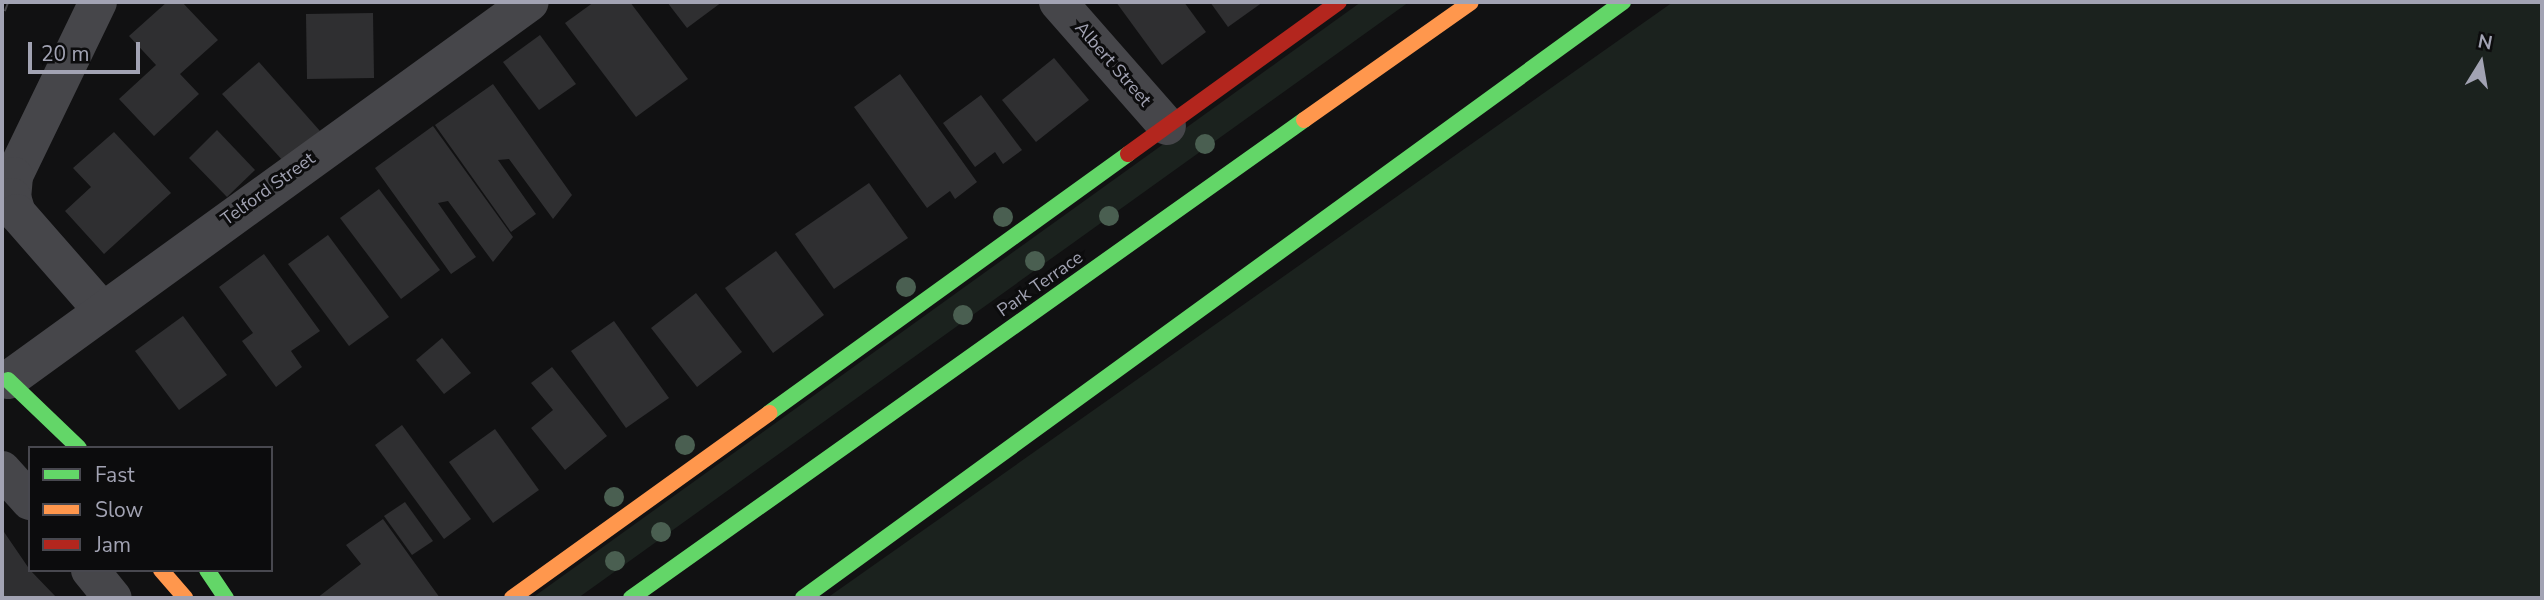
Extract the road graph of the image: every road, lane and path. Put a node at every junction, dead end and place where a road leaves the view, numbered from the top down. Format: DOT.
graph roads {
  1 [pos="98,2"];
  2 [pos="530,2"];
  3 [pos="1058,2"];
  4 [pos="1339,2"];
  5 [pos="1471,2"];
  6 [pos="1623,2"];
  7 [pos="1167,126"];
  8 [pos="101,309"];
  9 [pos="5,376"];
  10 [pos="58,446"];
  11 [pos="77,446"];
  12 [pos="2,470"];
  13 [pos="28,499"];
  14 [pos="92,572"];
  15 [pos="163,572"];
  16 [pos="208,572"];
  17 [pos="113,598"];
  18 [pos="186,598"];
  19 [pos="226,598"];
  20 [pos="512,598"];
  21 [pos="631,598"];
  22 [pos="803,598"];
  1 -- 8 [label="street"];
  2 -- 8 [label="street, Telford Street"];
  3 -- 7 [label="street, Albert Street"];
  4 -- 7 [label="main road"];
  5 -- 21 [label="main road, Park Terrace"];
  6 -- 22 [label="main road"];
  7 -- 20 [label="main road"];
  8 -- 9 [label="street, Telford Street"];
  9 -- 10 [label="main road"];
  9 -- 11 [label="main road"];
  12 -- 13 [label="street"];
  14 -- 17 [label="street"];
  15 -- 18 [label="main road"];
  16 -- 19 [label="main road"];
}
